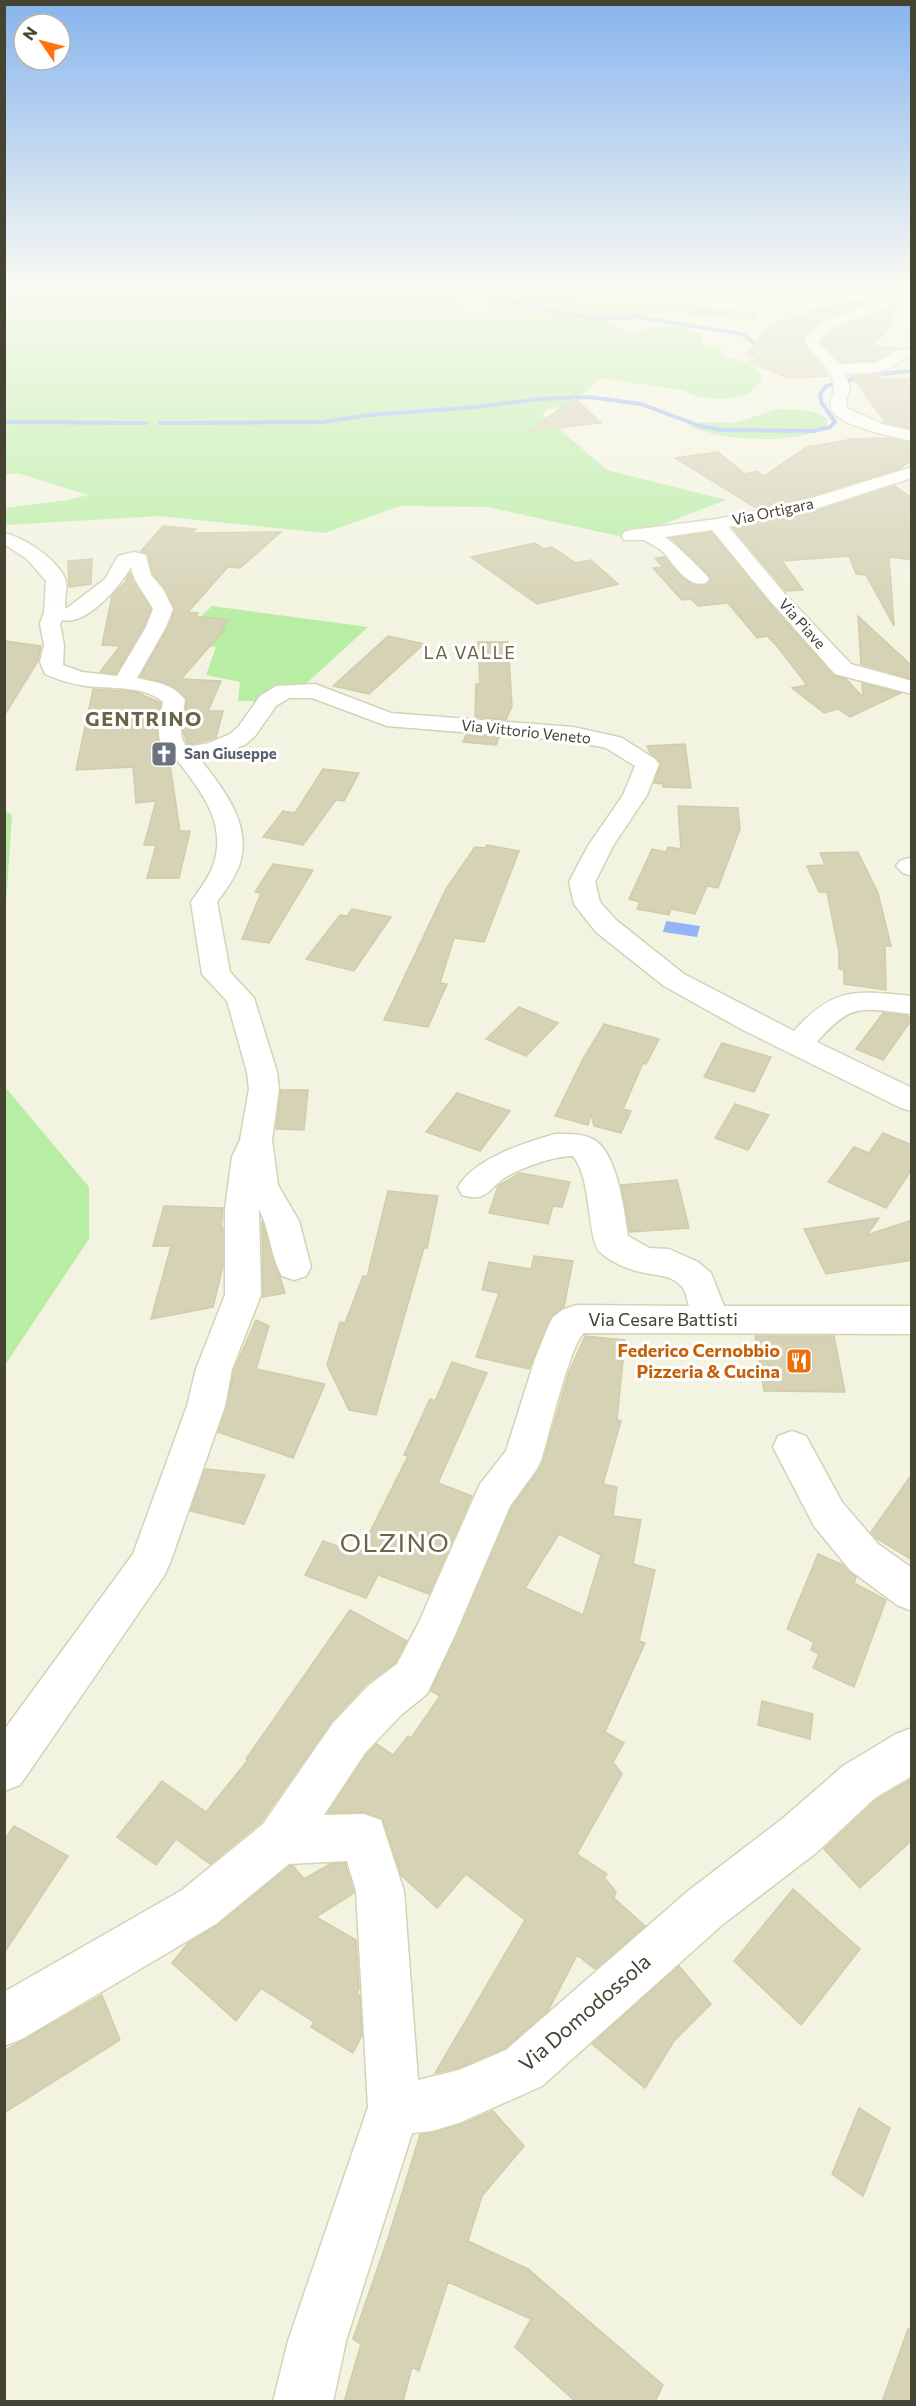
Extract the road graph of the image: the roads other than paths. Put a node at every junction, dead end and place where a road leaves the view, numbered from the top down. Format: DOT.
graph roads {
  1 [pos="837,398"];
  2 [pos="867,407"];
  3 [pos="903,418"];
  4 [pos="912,436"];
  5 [pos="912,472"];
  6 [pos="717,524"];
  7 [pos="4,538"];
  8 [pos="699,579"];
  9 [pos="54,612"];
  10 [pos="124,683"];
  11 [pos="912,688"];
  12 [pos="185,755"];
  13 [pos="912,1005"];
  14 [pos="798,1045"];
  15 [pos="912,1101"];
  16 [pos="256,1140"];
  17 [pos="474,1187"];
  18 [pos="294,1267"];
  19 [pos="711,1320"];
  20 [pos="912,1320"];
  21 [pos="792,1447"];
  22 [pos="912,1592"];
  23 [pos="912,1750"];
  24 [pos="4,1769"];
  25 [pos="280,1841"];
  26 [pos="4,2020"];
  27 [pos="394,2108"];
  28 [pos="303,2402"];
  1 -- 4 [label="street"];
  2 -- 3 [label="street"];
  5 -- 6 [label="street, Via Ortigara"];
  6 -- 8 [label="street, Via Ortigara"];
  6 -- 11 [label="street, Via Piave"];
  7 -- 9 [label="street"];
  9 -- 10 [label="street"];
  9 -- 10 [label="street"];
  10 -- 12 [label="street"];
  12 -- 14 [label="street, Via Vittorio Veneto"];
  12 -- 16 [label="street"];
  13 -- 14 [label="street"];
  14 -- 15 [label="street, Via Vittorio Veneto"];
  16 -- 18 [label="street"];
  16 -- 24 [label="street"];
  17 -- 19 [label="street"];
  19 -- 20 [label="street, Via Cesare Battisti"];
  19 -- 25 [label="street, Via Cesare Battisti"];
  21 -- 22 [label="street"];
  23 -- 27 [label="street, Via Domodossola"];
  25 -- 26 [label="street, Via Cesare Battisti"];
  25 -- 27 [label="street"];
  27 -- 28 [label="street"];
}
